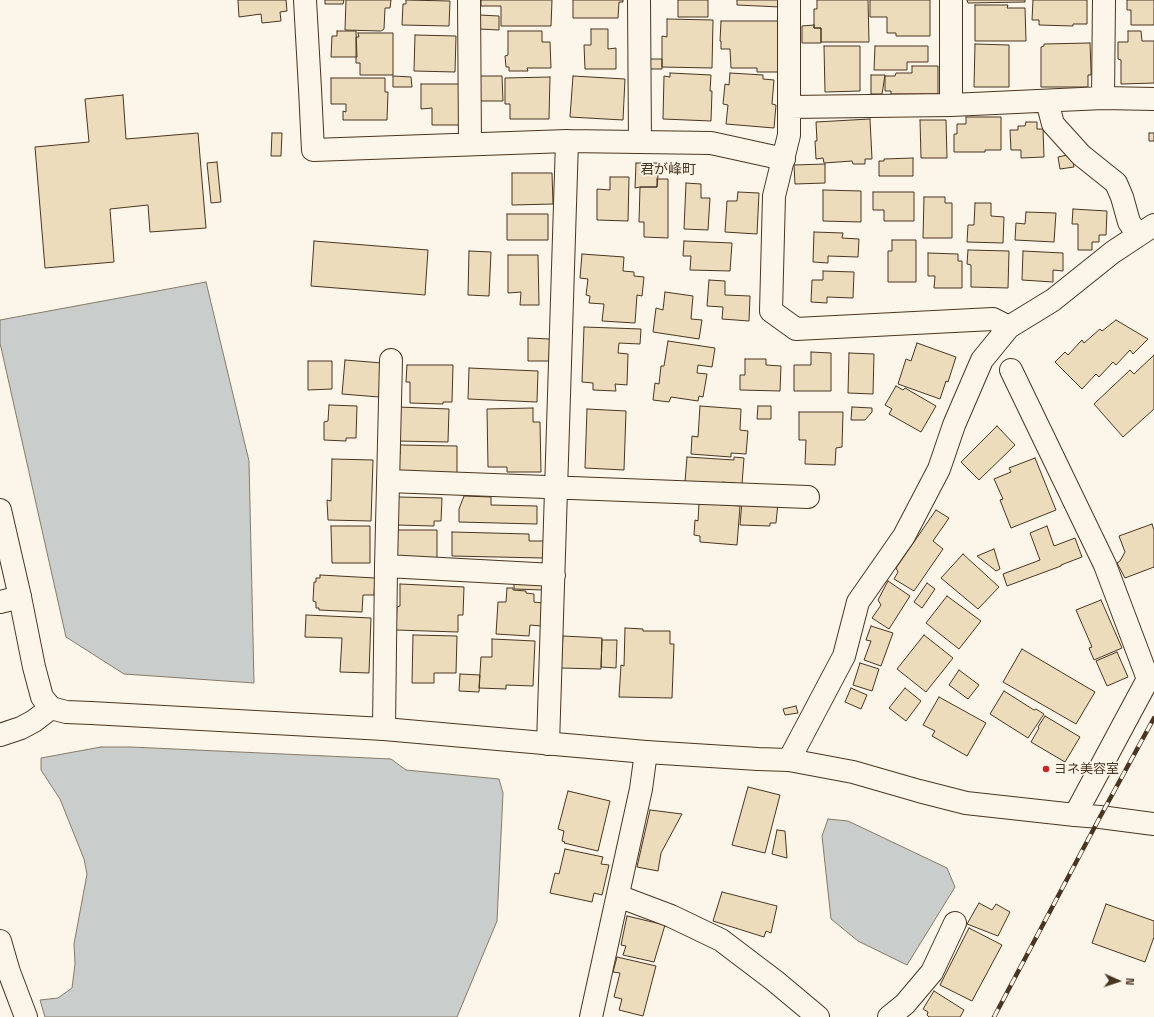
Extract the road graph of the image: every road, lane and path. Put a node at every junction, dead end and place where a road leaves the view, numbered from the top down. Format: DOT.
graph roads {
  1 [pos="305,0"];
  2 [pos="469,0"];
  3 [pos="639,0"];
  4 [pos="789,0"];
  5 [pos="951,0"];
  6 [pos="1104,0"];
  7 [pos="1103,98"];
  8 [pos="1154,99"];
  9 [pos="1047,101"];
  10 [pos="951,105"];
  11 [pos="789,107"];
  12 [pos="567,141"];
  13 [pos="640,142"];
  14 [pos="470,144"];
  15 [pos="784,159"];
  16 [pos="1146,230"];
  17 [pos="1009,327"];
  18 [pos="391,360"];
  19 [pos="1011,370"];
  20 [pos="388,481"];
  21 [pos="556,488"];
  22 [pos="808,497"];
  23 [pos="0,510"];
  24 [pos="386,566"];
  25 [pos="554,574"];
  26 [pos="10,600"];
  27 [pos="51,708"];
  28 [pos="384,729"];
  29 [pos="0,734"];
  30 [pos="548,744"];
  31 [pos="646,752"];
  32 [pos="789,760"];
  33 [pos="1075,815"];
  34 [pos="1154,824"];
  35 [pos="618,896"];
  36 [pos="955,923"];
  37 [pos="0,941"];
  38 [pos="26,1017"];
  39 [pos="591,1017"];
  40 [pos="818,1017"];
  41 [pos="889,1017"];
  1 -- 14 [label="street"];
  2 -- 14 [label="street"];
  3 -- 13 [label="street"];
  4 -- 11 [label="street"];
  5 -- 10 [label="street"];
  6 -- 7 [label="street"];
  7 -- 8 [label="street"];
  7 -- 9 [label="street"];
  9 -- 10 [label="street"];
  9 -- 16 [label="street"];
  10 -- 11 [label="street"];
  11 -- 15 [label="street"];
  12 -- 13 [label="street"];
  12 -- 14 [label="street"];
  12 -- 21 [label="street"];
  13 -- 15 [label="street"];
  15 -- 17 [label="street"];
  16 -- 17 [label="street"];
  17 -- 32 [label="street"];
  18 -- 20 [label="street"];
  19 -- 33 [label="street"];
  20 -- 21 [label="street"];
  20 -- 24 [label="street"];
  21 -- 22 [label="street"];
  21 -- 25 [label="street"];
  23 -- 26 [label="street"];
  24 -- 25 [label="street"];
  24 -- 28 [label="street"];
  25 -- 30 [label="street"];
  26 -- 27 [label="street"];
  27 -- 28 [label="street"];
  27 -- 29 [label="street"];
  28 -- 30 [label="street"];
  30 -- 31 [label="street"];
  31 -- 32 [label="street"];
  31 -- 35 [label="street"];
  32 -- 33 [label="street"];
  33 -- 34 [label="street"];
  35 -- 39 [label="street"];
  35 -- 40 [label="street"];
  36 -- 41 [label="street"];
  37 -- 38 [label="street"];
}
